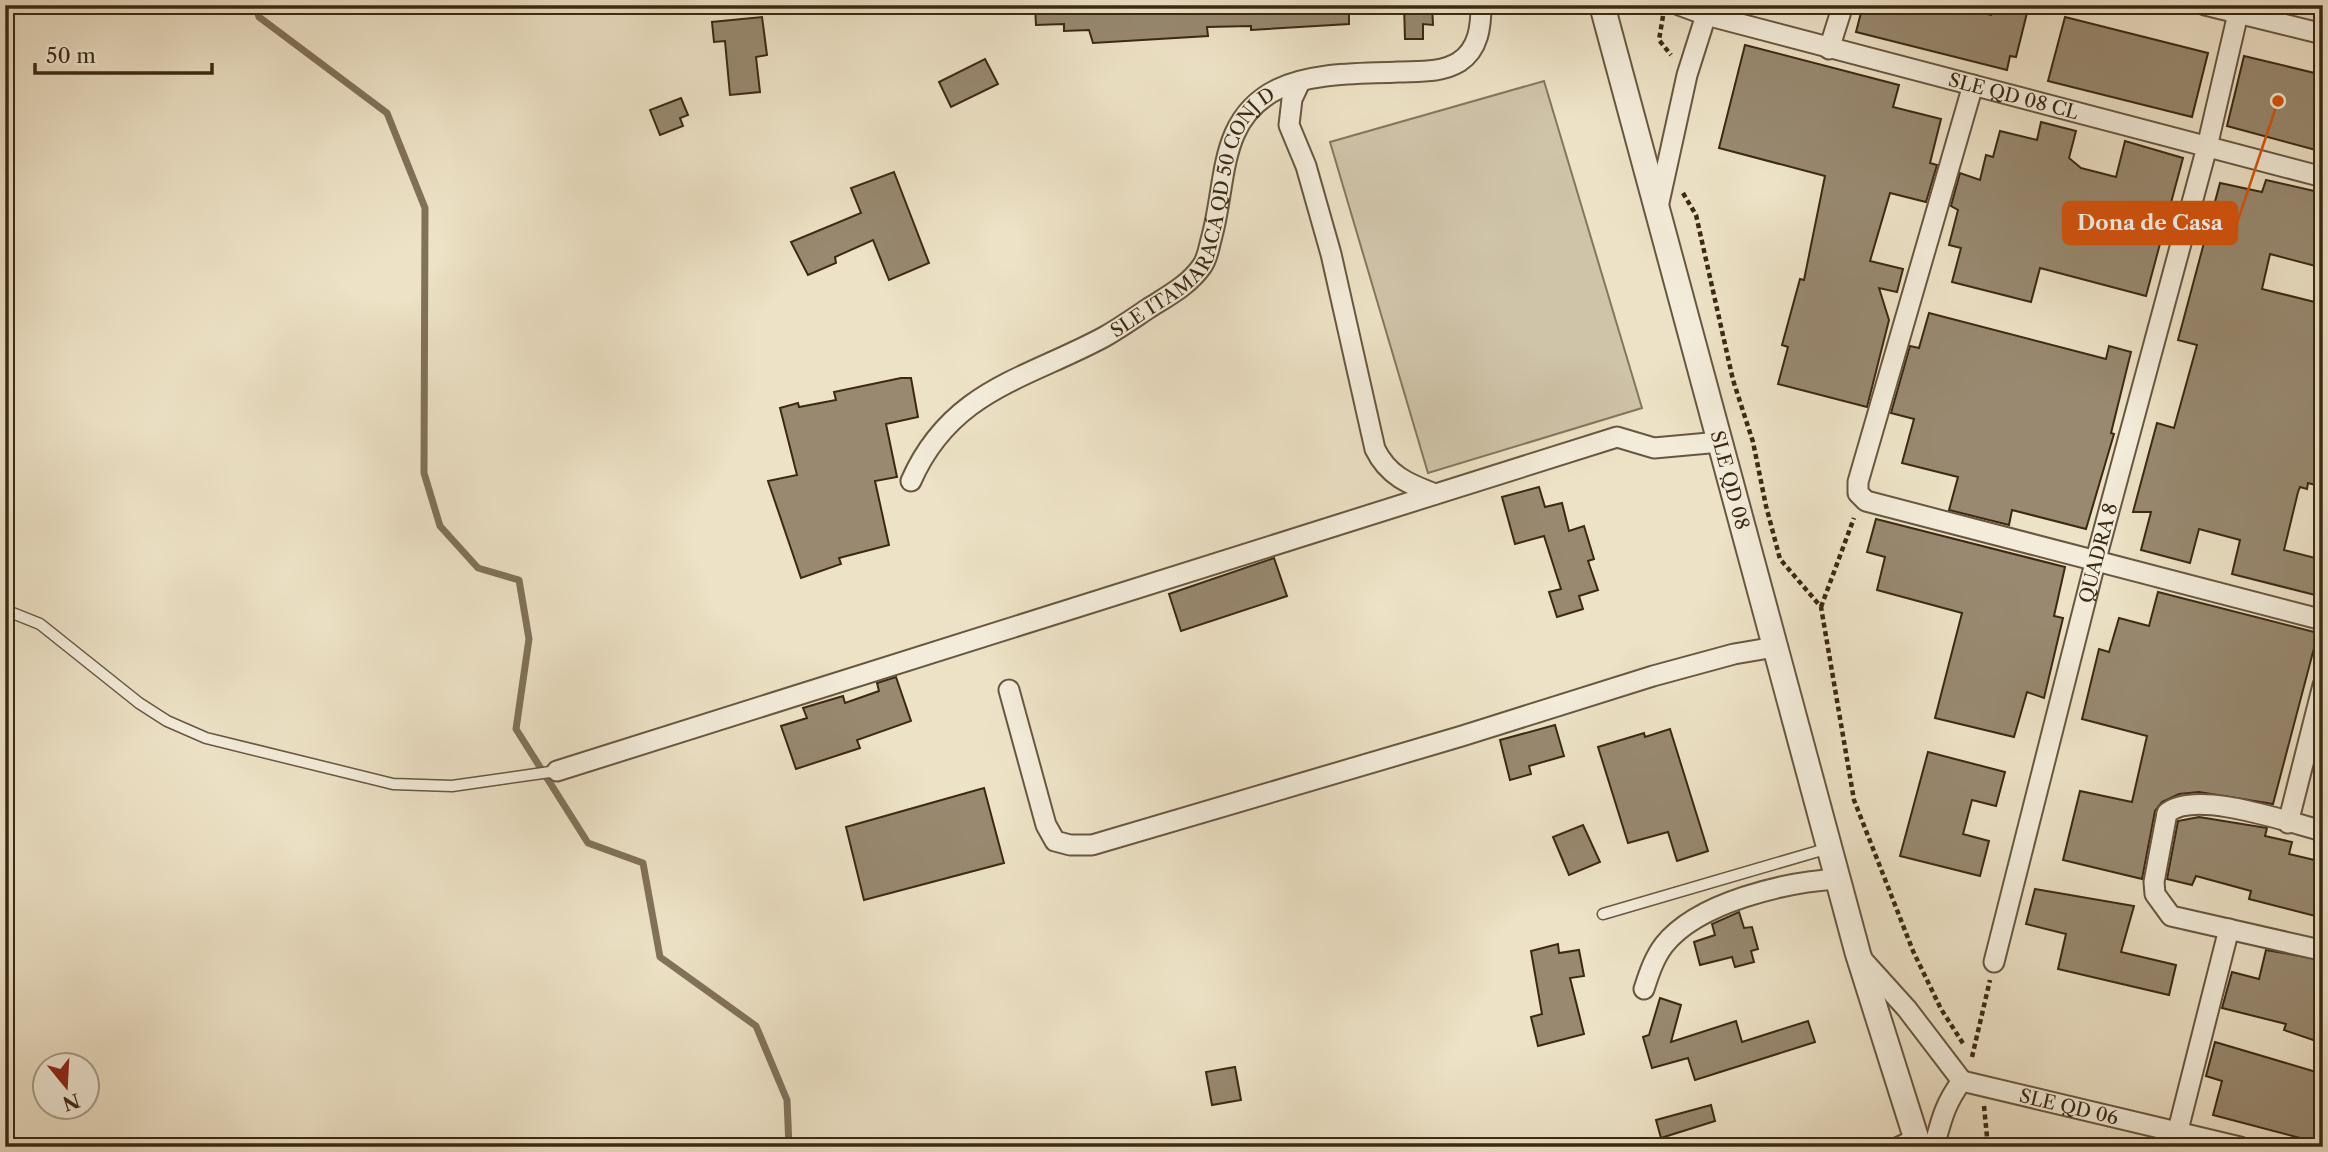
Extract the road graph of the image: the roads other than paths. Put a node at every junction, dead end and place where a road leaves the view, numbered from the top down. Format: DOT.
graph roads {
  1 [pos="1481,5"];
  2 [pos="1602,5"];
  3 [pos="1679,5"];
  4 [pos="1843,5"];
  5 [pos="2205,5"];
  6 [pos="2239,9"];
  7 [pos="1706,15"];
  8 [pos="2323,34"];
  9 [pos="1829,49"];
  10 [pos="1300,82"];
  11 [pos="1973,85"];
  12 [pos="2207,147"];
  13 [pos="2323,177"];
  14 [pos="1657,211"];
  15 [pos="1720,442"];
  16 [pos="911,481"];
  17 [pos="1435,494"];
  18 [pos="2096,559"];
  19 [pos="5,610"];
  20 [pos="2323,620"];
  21 [pos="1775,647"];
  22 [pos="2323,685"];
  23 [pos="1009,690"];
  24 [pos="557,771"];
  25 [pos="2288,823"];
  26 [pos="2323,831"];
  27 [pos="1829,848"];
  28 [pos="1838,879"];
  29 [pos="1603,914"];
  30 [pos="2229,929"];
  31 [pos="2323,947"];
  32 [pos="1858,954"];
  33 [pos="1994,962"];
  34 [pos="1644,989"];
  35 [pos="1972,1083"];
  36 [pos="2178,1130"];
  37 [pos="1917,1145"];
  38 [pos="2240,1147"];
  1 -- 10 [label="street, SLE ITAMARACÁ QD 50 CONJ D"];
  2 -- 14 [label="street, SLE QD 08"];
  3 -- 7 [label="street, SLE QD 08 CL"];
  4 -- 9 [label="street"];
  5 -- 6 [label="street"];
  6 -- 8 [label="street"];
  6 -- 12 [label="street"];
  7 -- 9 [label="street, SLE QD 08 CL"];
  7 -- 14 [label="street"];
  9 -- 11 [label="street, SLE QD 08 CL"];
  10 -- 16 [label="street, SLE ITAMARACÁ QD 50 CONJ D"];
  10 -- 17 [label="street"];
  11 -- 12 [label="street, SLE QD 08 CL"];
  11 -- 18 [label="street"];
  12 -- 13 [label="street, SLE QD 08 CL"];
  12 -- 18 [label="street, QUADRA 8"];
  14 -- 15 [label="street, SLE QD 08"];
  15 -- 17 [label="street"];
  15 -- 21 [label="street, SLE QD 08"];
  17 -- 24 [label="street"];
  18 -- 20 [label="street"];
  18 -- 33 [label="street, QUADRA 8"];
  19 -- 24 [label="lane"];
  21 -- 23 [label="street"];
  21 -- 27 [label="street, SLE QD 08"];
  22 -- 25 [label="street"];
  25 -- 26 [label="street"];
  25 -- 30 [label="street"];
  27 -- 28 [label="street, SLE QD 08"];
  27 -- 29 [label="lane"];
  28 -- 32 [label="street, SLE QD 08"];
  28 -- 34 [label="street"];
  30 -- 31 [label="street"];
  30 -- 36 [label="street"];
  32 -- 35 [label="street"];
  32 -- 37 [label="street, SLE QD 08"];
  35 -- 36 [label="street, SLE QD 06"];
  35 -- 37 [label="street"];
  36 -- 38 [label="street, SLE QD 06"];
}
